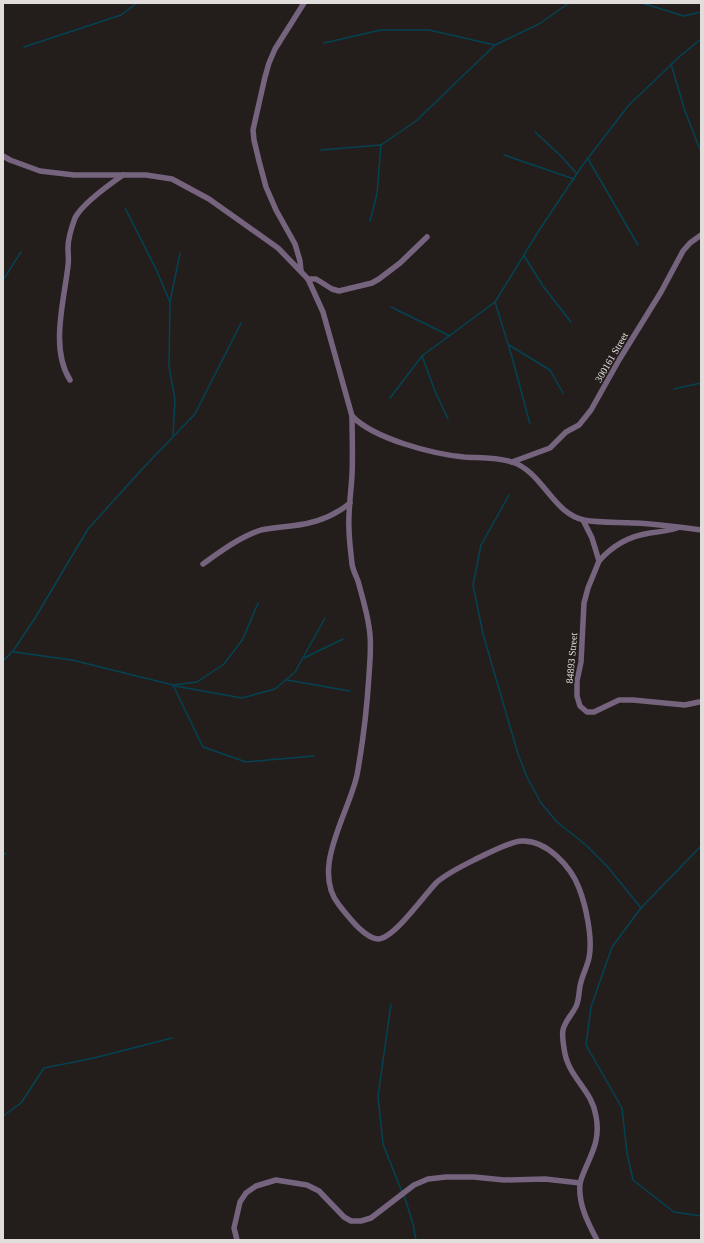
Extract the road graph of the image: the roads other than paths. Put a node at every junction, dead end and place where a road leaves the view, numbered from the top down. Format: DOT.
graph roads {
  1 [pos="304,3"];
  2 [pos="3,156"];
  3 [pos="123,175"];
  4 [pos="701,235"];
  5 [pos="427,237"];
  6 [pos="301,271"];
  7 [pos="308,280"];
  8 [pos="70,380"];
  9 [pos="352,416"];
  10 [pos="512,462"];
  11 [pos="350,504"];
  12 [pos="583,520"];
  13 [pos="679,528"];
  14 [pos="701,530"];
  15 [pos="599,561"];
  16 [pos="203,564"];
  17 [pos="699,702"];
  18 [pos="580,1183"];
  19 [pos="237,1240"];
  20 [pos="597,1240"];
  1 -- 6 [label="street"];
  2 -- 3 [label="street"];
  3 -- 6 [label="street"];
  3 -- 8 [label="street"];
  4 -- 10 [label="street, 300161 Street"];
  5 -- 7 [label="street"];
  6 -- 7 [label="street"];
  7 -- 9 [label="street"];
  9 -- 10 [label="street"];
  9 -- 11 [label="street"];
  10 -- 12 [label="street"];
  11 -- 16 [label="street"];
  11 -- 18 [label="street"];
  12 -- 13 [label="street"];
  12 -- 15 [label="street"];
  13 -- 14 [label="street"];
  13 -- 15 [label="street, 84893 Street"];
  15 -- 17 [label="street, 84893 Street"];
  18 -- 19 [label="street"];
  18 -- 20 [label="street"];
}
